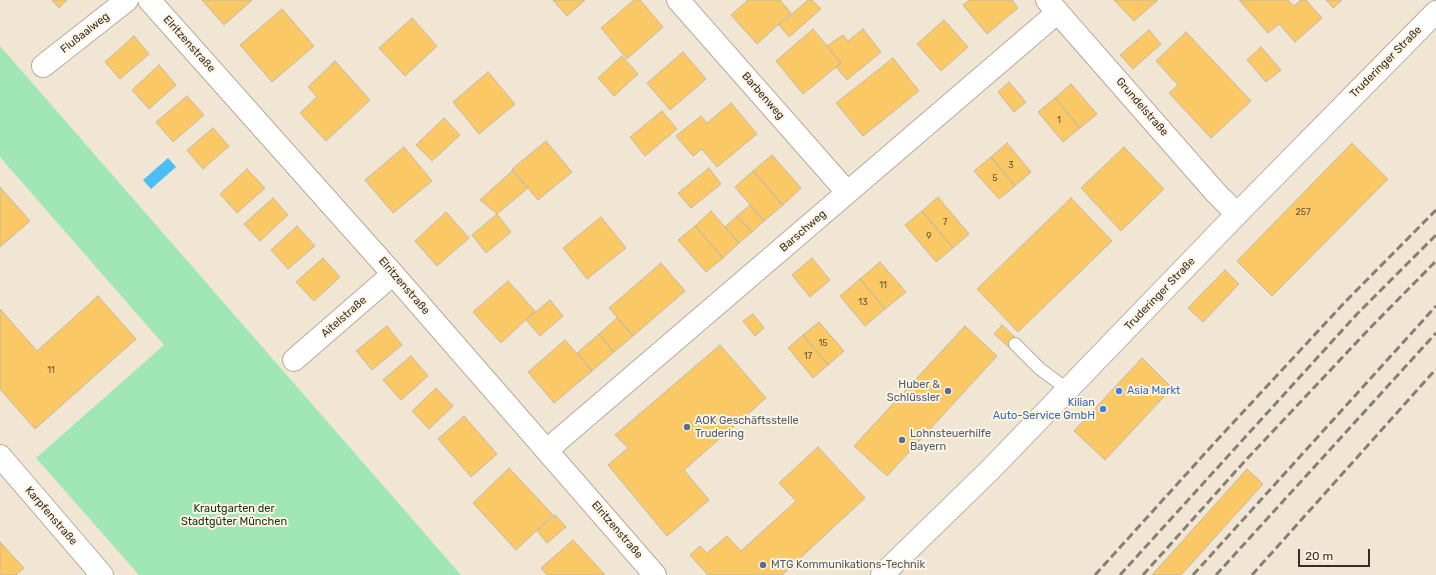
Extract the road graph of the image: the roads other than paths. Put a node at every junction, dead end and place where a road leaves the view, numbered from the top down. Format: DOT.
graph roads {
  1 [pos="127,0"];
  2 [pos="149,0"];
  3 [pos="678,0"];
  4 [pos="1053,6"];
  5 [pos="1436,12"];
  6 [pos="43,66"];
  7 [pos="847,192"];
  8 [pos="1237,214"];
  9 [pos="393,274"];
  10 [pos="1015,344"];
  11 [pos="294,360"];
  12 [pos="1067,389"];
  13 [pos="547,450"];
  14 [pos="0,456"];
  15 [pos="102,575"];
  16 [pos="655,575"];
  17 [pos="882,575"];
  1 -- 6 [label="street, Flußaalweg"];
  2 -- 9 [label="street, Elritzenstraße"];
  3 -- 7 [label="street, Barbenweg"];
  4 -- 7 [label="street, Barschweg"];
  4 -- 8 [label="street, Grundelstraße"];
  5 -- 8 [label="street, Truderinger Straße"];
  7 -- 13 [label="street, Barschweg"];
  8 -- 12 [label="street, Truderinger Straße"];
  9 -- 11 [label="street, Aitelstraße"];
  9 -- 13 [label="street, Elritzenstraße"];
  10 -- 12 [label="lane"];
  12 -- 17 [label="street, Truderinger Straße"];
  13 -- 16 [label="street, Elritzenstraße"];
  14 -- 15 [label="street, Karpfenstraße"];
}
